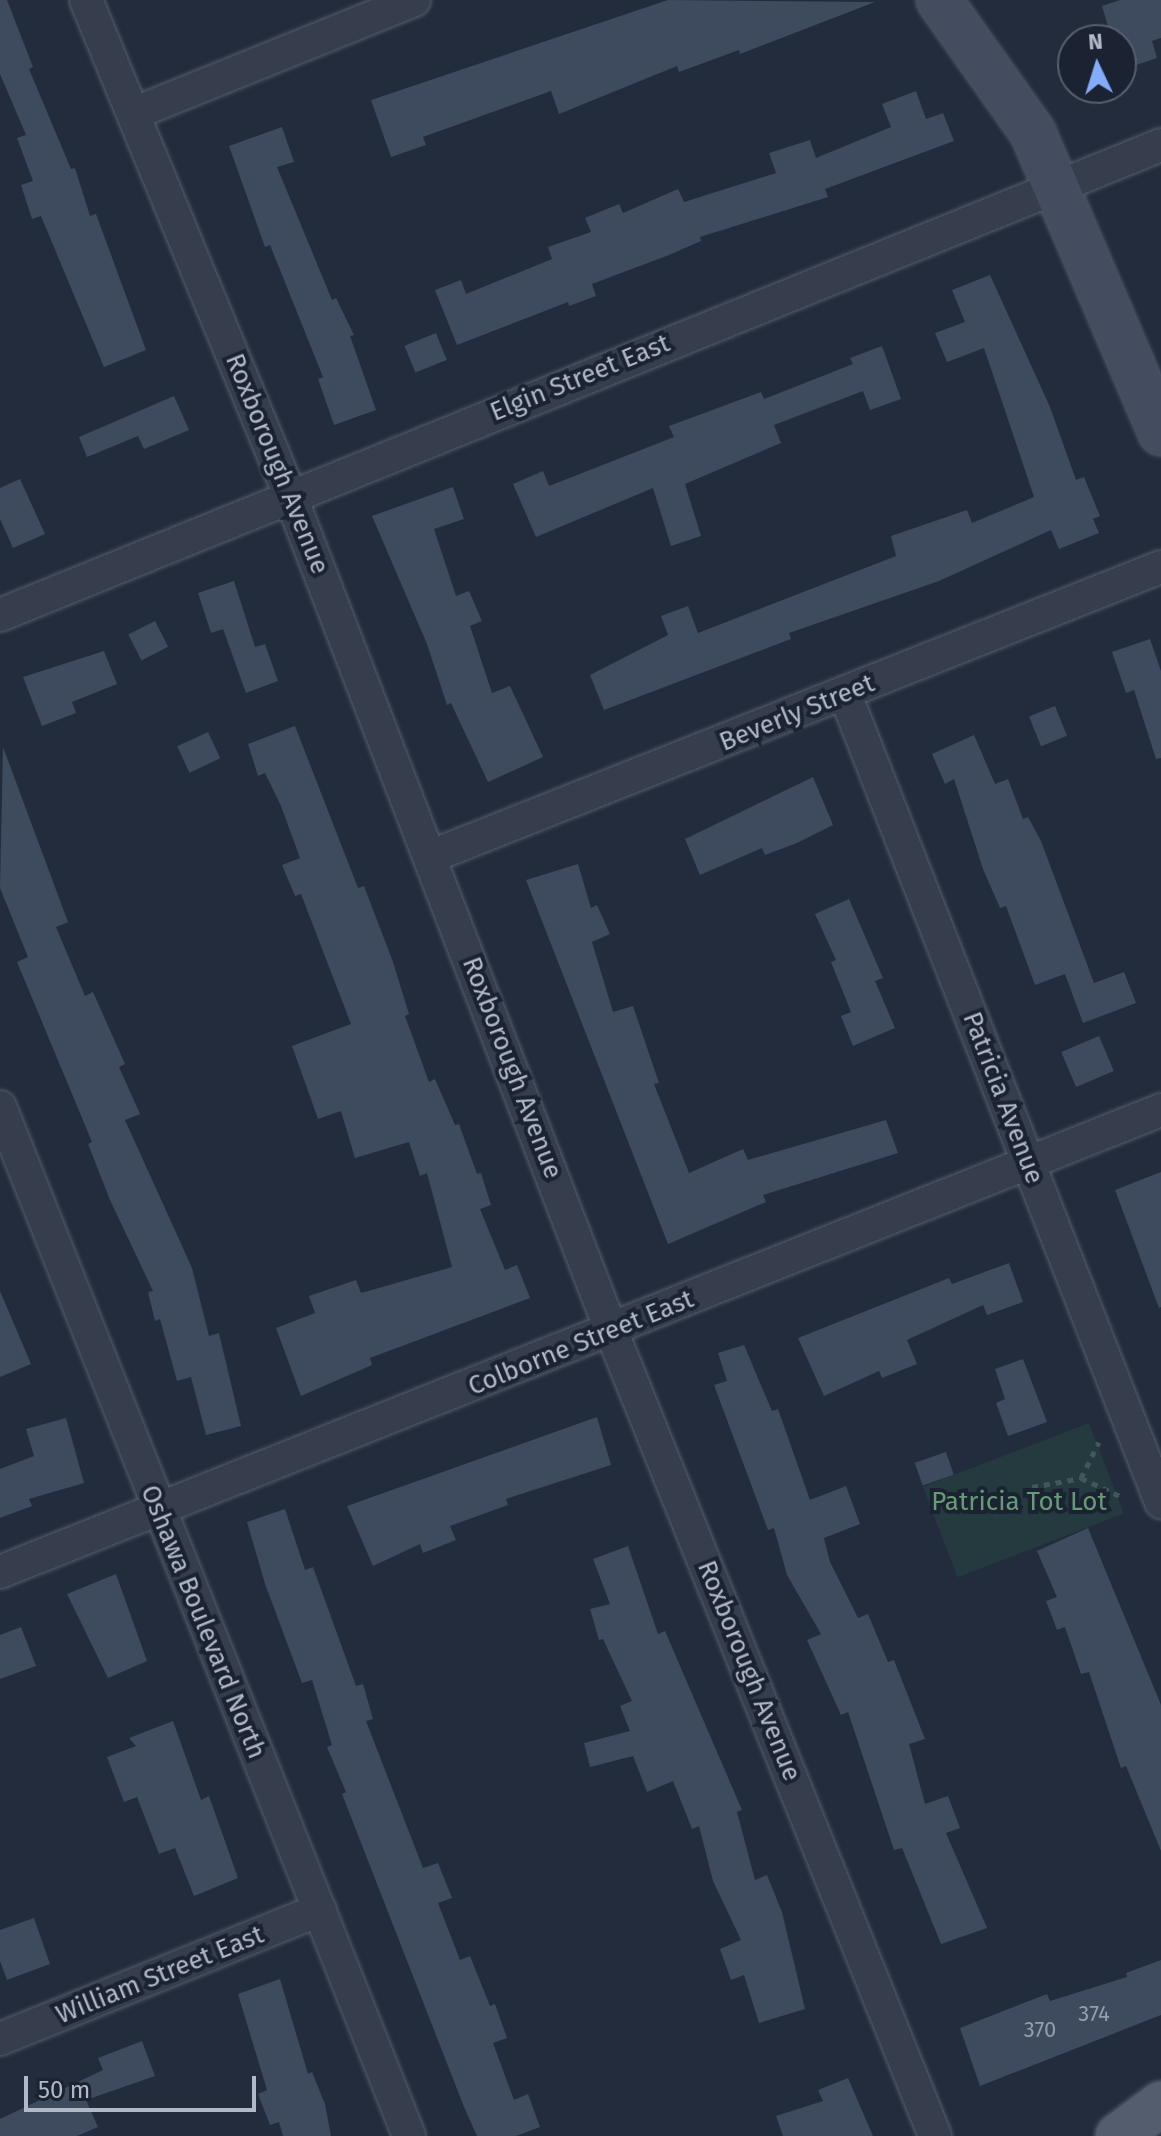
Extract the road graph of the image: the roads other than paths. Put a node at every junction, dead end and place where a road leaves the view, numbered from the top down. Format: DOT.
graph roads {
  1 [pos="86,0"];
  2 [pos="414,0"];
  3 [pos="939,0"];
  4 [pos="135,113"];
  5 [pos="1161,145"];
  6 [pos="1060,185"];
  7 [pos="1161,433"];
  8 [pos="290,495"];
  9 [pos="1161,567"];
  10 [pos="0,615"];
  11 [pos="845,694"];
  12 [pos="432,856"];
  13 [pos="0,1107"];
  14 [pos="1161,1110"];
  15 [pos="1030,1165"];
  16 [pos="611,1330"];
  17 [pos="1161,1502"];
  18 [pos="156,1509"];
  19 [pos="0,1572"];
  20 [pos="320,1910"];
  21 [pos="0,2039"];
  22 [pos="1161,2104"];
  23 [pos="409,2136"];
  24 [pos="935,2136"];
  25 [pos="1118,2136"];
  1 -- 4 [label="street, Roxborough Avenue"];
  2 -- 4 [label="street"];
  3 -- 6 [label="street"];
  4 -- 8 [label="street, Roxborough Avenue"];
  5 -- 6 [label="street, Elgin Street East"];
  6 -- 7 [label="street"];
  6 -- 8 [label="street, Elgin Street East"];
  8 -- 10 [label="street, Elgin Street East"];
  8 -- 12 [label="street, Roxborough Avenue"];
  9 -- 11 [label="street, Beverly Street"];
  11 -- 12 [label="street, Beverly Street"];
  11 -- 15 [label="street, Patricia Avenue"];
  12 -- 16 [label="street, Roxborough Avenue"];
  13 -- 18 [label="street, Oshawa Boulevard North"];
  14 -- 15 [label="street, Colborne Street East"];
  15 -- 16 [label="street, Colborne Street East"];
  15 -- 17 [label="street, Patricia Avenue"];
  16 -- 18 [label="street, Colborne Street East"];
  16 -- 24 [label="street, Roxborough Avenue"];
  18 -- 19 [label="street, Colborne Street East"];
  18 -- 20 [label="street, Oshawa Boulevard North"];
  20 -- 21 [label="street, William Street East"];
  20 -- 23 [label="street, Oshawa Boulevard North"];
  22 -- 25 [label="main road"];
}
